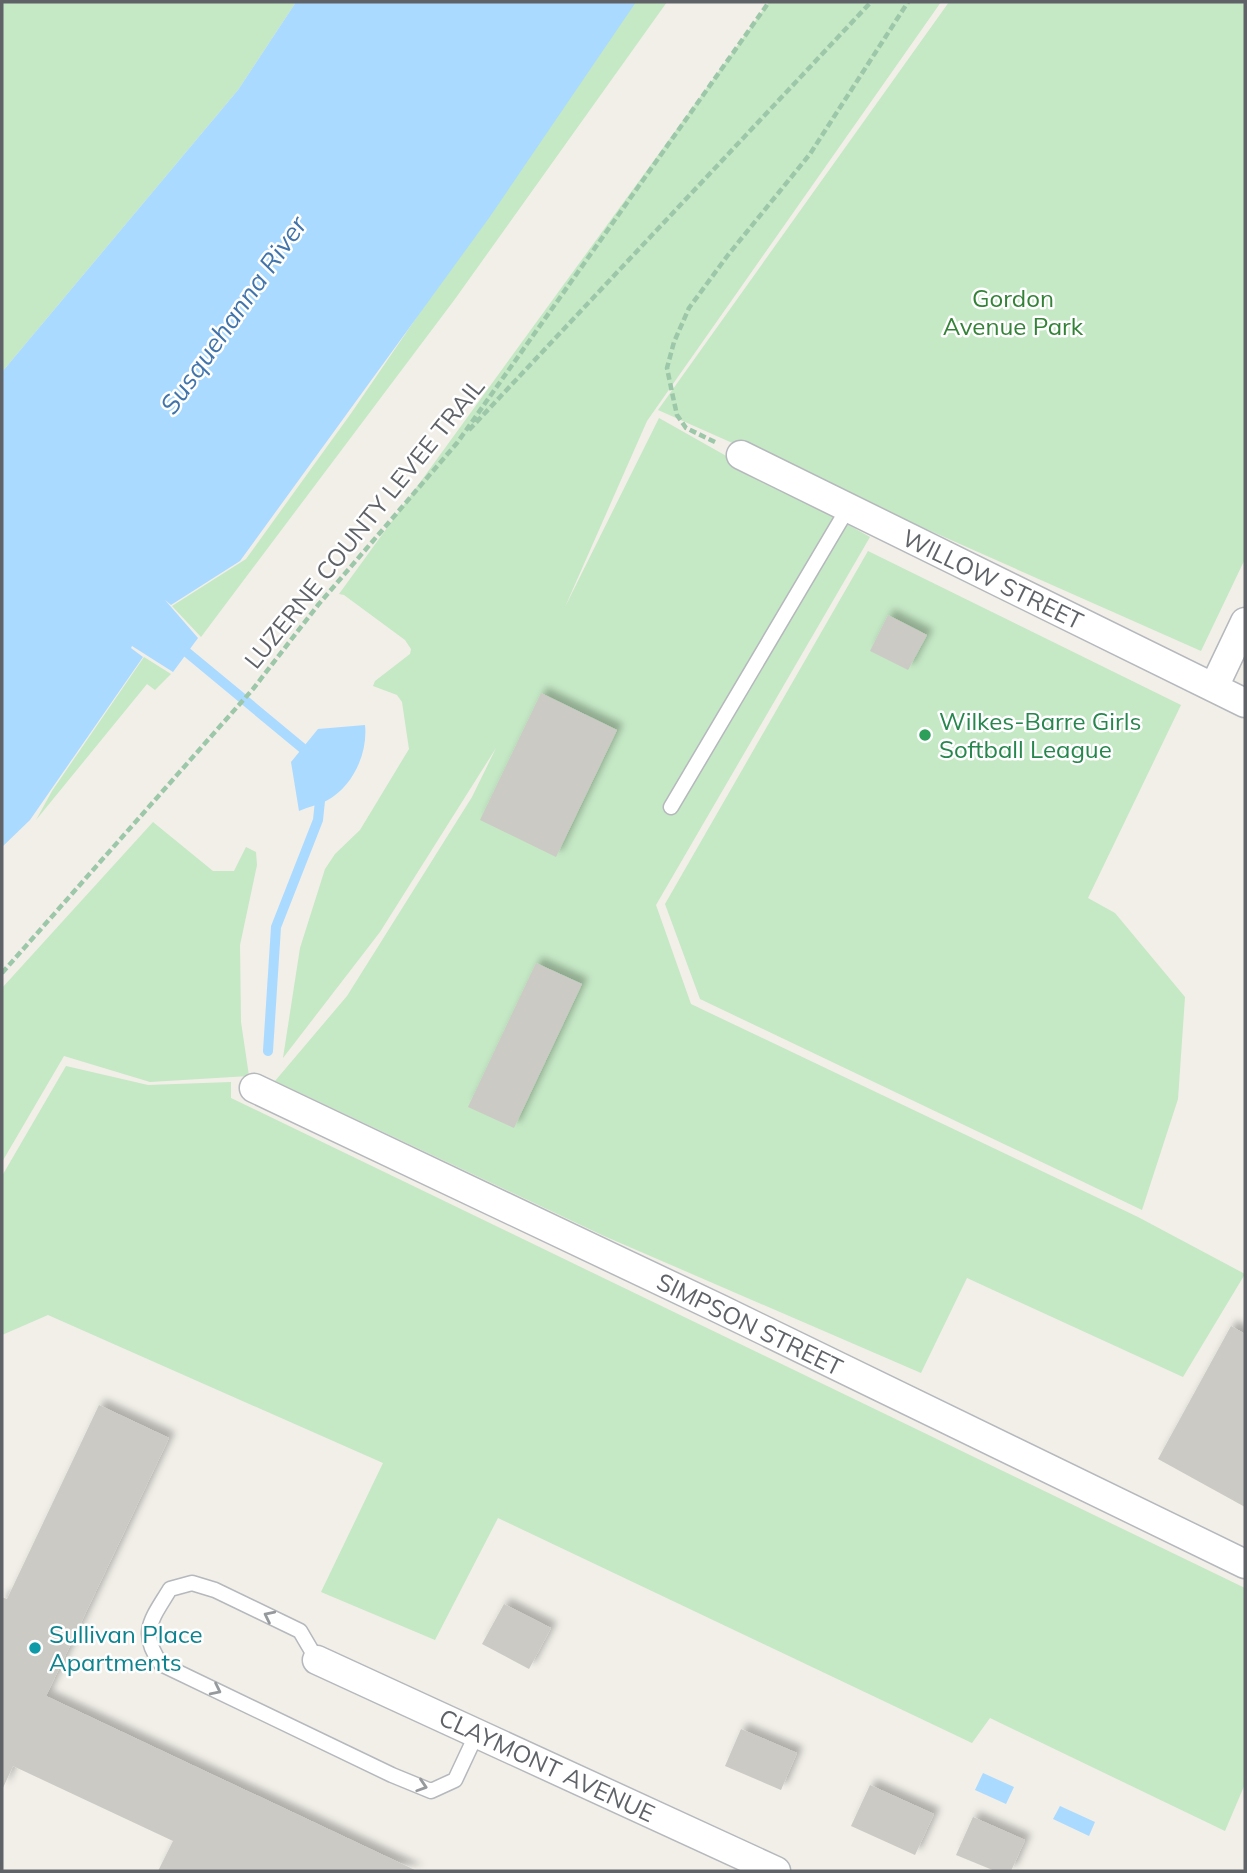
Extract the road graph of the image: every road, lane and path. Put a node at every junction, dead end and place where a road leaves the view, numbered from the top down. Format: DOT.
graph roads {
  1 [pos="769,2"];
  2 [pos="871,2"];
  3 [pos="908,2"];
  4 [pos="457,443"];
  5 [pos="741,455"];
  6 [pos="848,508"];
  7 [pos="1245,622"];
  8 [pos="1214,687"];
  9 [pos="1245,703"];
  10 [pos="671,807"];
  11 [pos="2,972"];
  12 [pos="254,1088"];
  13 [pos="1245,1564"];
  14 [pos="317,1660"];
  15 [pos="477,1733"];
  16 [pos="772,1870"];
  1 -- 4 [label="path, LUZERNE COUNTY LEVEE TRAIL"];
  2 -- 4 [label="path"];
  3 -- 5 [label="path"];
  4 -- 11 [label="path, LUZERNE COUNTY LEVEE TRAIL"];
  5 -- 6 [label="street, WILLOW STREET"];
  6 -- 8 [label="street, WILLOW STREET"];
  6 -- 10 [label="lane"];
  7 -- 8 [label="street"];
  8 -- 9 [label="street, WILLOW STREET"];
  12 -- 13 [label="street, SIMPSON STREET"];
  14 -- 15 [label="street, CLAYMONT AVENUE"];
  14 -- 15 [label="lane, one-way"];
  15 -- 16 [label="street, CLAYMONT AVENUE"];
}
